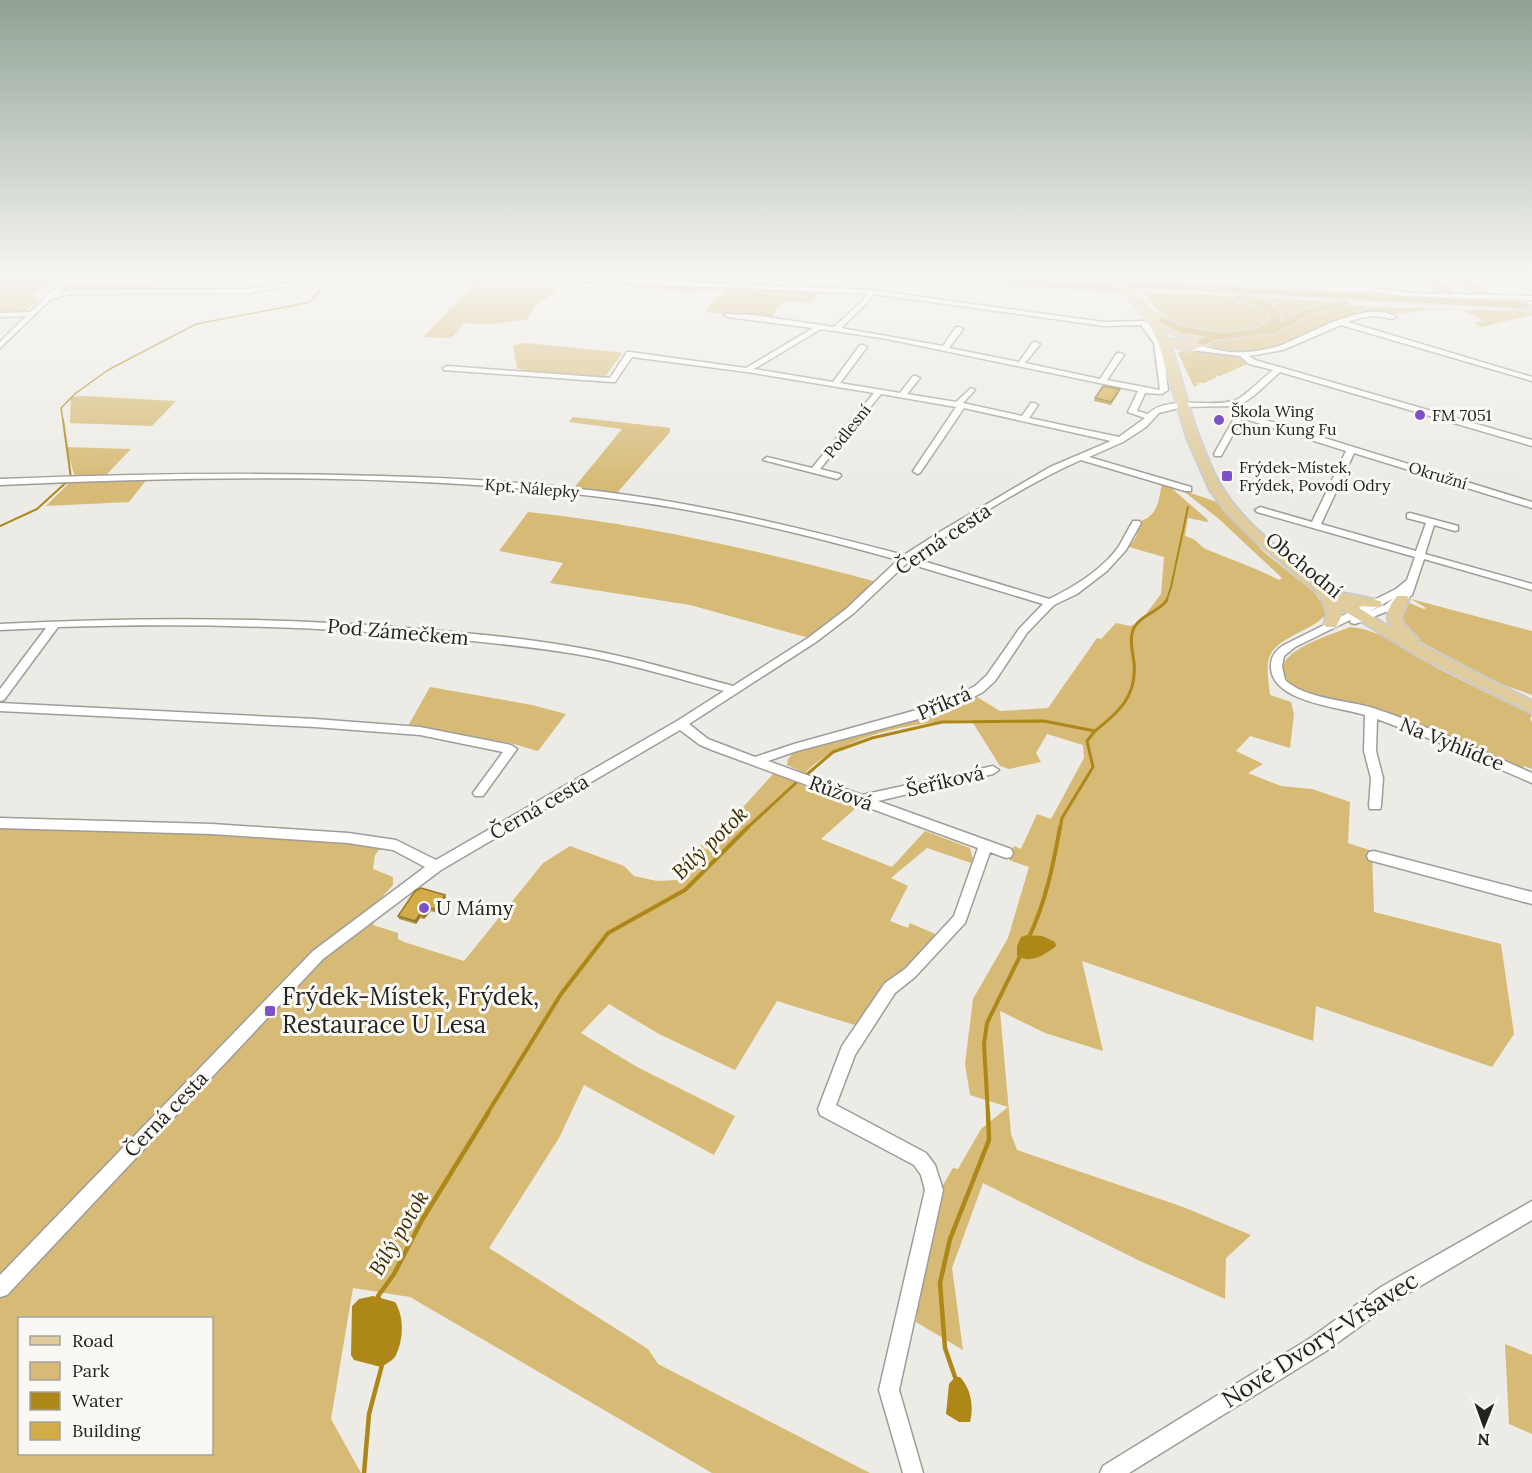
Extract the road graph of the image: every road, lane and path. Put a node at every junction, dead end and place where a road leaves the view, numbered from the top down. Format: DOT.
graph roads {
  1 [pos="788,346"];
  2 [pos="932,346"];
  3 [pos="1035,346"];
  4 [pos="1158,346"];
  5 [pos="1167,346"];
  6 [pos="1171,346"];
  7 [pos="1187,346"];
  8 [pos="1202,346"];
  9 [pos="1284,346"];
  10 [pos="1419,346"];
  11 [pos="864,347"];
  12 [pos="945,348"];
  13 [pos="1120,355"];
  14 [pos="1243,355"];
  15 [pos="1170,357"];
  16 [pos="1021,364"];
  17 [pos="447,368"];
  18 [pos="747,370"];
  19 [pos="1278,370"];
  20 [pos="916,378"];
  21 [pos="1532,379"];
  22 [pos="1102,381"];
  23 [pos="835,384"];
  24 [pos="971,390"];
  25 [pos="1142,390"];
  26 [pos="880,391"];
  27 [pos="902,395"];
  28 [pos="1234,404"];
  29 [pos="961,405"];
  30 [pos="1034,405"];
  31 [pos="1187,405"];
  32 [pos="1240,415"];
  33 [pos="1149,417"];
  34 [pos="1025,418"];
  35 [pos="1120,440"];
  36 [pos="1532,443"];
  37 [pos="1352,448"];
  38 [pos="1218,454"];
  39 [pos="1080,457"];
  40 [pos="767,460"];
  41 [pos="814,471"];
  42 [pos="917,471"];
  43 [pos="837,476"];
  44 [pos="0,482"];
  45 [pos="1188,489"];
  46 [pos="1532,505"];
  47 [pos="1260,510"];
  48 [pos="1410,516"];
  49 [pos="1431,521"];
  50 [pos="1136,523"];
  51 [pos="1315,526"];
  52 [pos="1455,528"];
  53 [pos="1421,556"];
  54 [pos="905,559"];
  55 [pos="1411,582"];
  56 [pos="1532,587"];
  57 [pos="1334,596"];
  58 [pos="1402,599"];
  59 [pos="1050,603"];
  60 [pos="1357,616"];
  61 [pos="55,624"];
  62 [pos="0,627"];
  63 [pos="1412,640"];
  64 [pos="735,690"];
  65 [pos="0,697"];
  66 [pos="1532,701"];
  67 [pos="0,708"];
  68 [pos="1532,708"];
  69 [pos="1371,712"];
  70 [pos="681,724"];
  71 [pos="756,761"];
  72 [pos="993,770"];
  73 [pos="1532,778"];
  74 [pos="479,793"];
  75 [pos="861,800"];
  76 [pos="1375,806"];
  77 [pos="0,823"];
  78 [pos="985,846"];
  79 [pos="1006,853"];
  80 [pos="1374,856"];
  81 [pos="436,866"];
  82 [pos="1532,898"];
  83 [pos="1532,1210"];
  84 [pos="0,1288"];
  85 [pos="913,1473"];
  86 [pos="1110,1473"];
  1 -- 18 [label="street"];
  2 -- 12 [label="street"];
  3 -- 16 [label="street"];
  4 -- 25 [label="street"];
  5 -- 15 [label="main road, Obchodní"];
  6 -- 15 [label="main road"];
  7 -- 31 [label="main road, Obchodní"];
  8 -- 14 [label="street"];
  9 -- 14 [label="street"];
  10 -- 21 [label="street"];
  11 -- 23 [label="street"];
  12 -- 16 [label="street"];
  13 -- 22 [label="street"];
  14 -- 19 [label="street"];
  15 -- 31 [label="main road, Obchodní"];
  16 -- 22 [label="street"];
  17 -- 18 [label="street"];
  18 -- 23 [label="street"];
  19 -- 28 [label="street"];
  19 -- 36 [label="street"];
  20 -- 27 [label="street"];
  22 -- 25 [label="street"];
  23 -- 26 [label="street"];
  24 -- 29 [label="street"];
  25 -- 33 [label="street"];
  26 -- 27 [label="street"];
  26 -- 41 [label="street, Podlesní"];
  27 -- 29 [label="street"];
  28 -- 31 [label="street, Černá cesta"];
  28 -- 32 [label="street"];
  29 -- 34 [label="street"];
  29 -- 42 [label="street"];
  30 -- 34 [label="street"];
  31 -- 33 [label="street, Černá cesta"];
  31 -- 57 [label="main road, Obchodní"];
  32 -- 37 [label="street, Okružní"];
  32 -- 38 [label="street"];
  33 -- 35 [label="street, Černá cesta"];
  34 -- 35 [label="street"];
  35 -- 39 [label="street, Černá cesta"];
  37 -- 46 [label="street, Okružní"];
  37 -- 51 [label="street"];
  39 -- 45 [label="street"];
  39 -- 54 [label="street, Černá cesta"];
  40 -- 41 [label="street"];
  41 -- 43 [label="street"];
  44 -- 54 [label="street, Kpt. Nálepky"];
  47 -- 51 [label="street"];
  48 -- 49 [label="street"];
  49 -- 52 [label="street"];
  49 -- 53 [label="street"];
  50 -- 59 [label="street, Příkrá"];
  51 -- 53 [label="street"];
  53 -- 55 [label="street"];
  53 -- 56 [label="street"];
  54 -- 59 [label="street, Kpt. Nálepky"];
  54 -- 64 [label="street, Černá cesta"];
  55 -- 58 [label="street"];
  55 -- 60 [label="street, Na Vyhlídce"];
  57 -- 60 [label="main road, Obchodní"];
  57 -- 60 [label="main road"];
  57 -- 60 [label="main road"];
  58 -- 60 [label="street, Na Vyhlídce"];
  58 -- 63 [label="main road"];
  59 -- 71 [label="street, Příkrá"];
  60 -- 63 [label="main road, Obchodní"];
  60 -- 68 [label="main road, Obchodní"];
  60 -- 69 [label="street, Na Vyhlídce"];
  61 -- 62 [label="street, Pod Zámečkem"];
  61 -- 64 [label="street, Pod Zámečkem"];
  61 -- 65 [label="street"];
  63 -- 66 [label="main road, Obchodní"];
  64 -- 70 [label="street, Černá cesta"];
  67 -- 74 [label="street"];
  69 -- 73 [label="street, Na Vyhlídce"];
  69 -- 76 [label="street, Na Vyhlídce"];
  70 -- 71 [label="street, Růžová"];
  70 -- 81 [label="street, Černá cesta"];
  71 -- 75 [label="street, Růžová"];
  72 -- 75 [label="street, Šeříková"];
  75 -- 78 [label="street, Růžová"];
  77 -- 81 [label="street"];
  78 -- 79 [label="street, Růžová"];
  78 -- 85 [label="street"];
  80 -- 82 [label="street"];
  81 -- 84 [label="street, Černá cesta"];
  83 -- 86 [label="street, Nové Dvory-Vršavec"];
}
